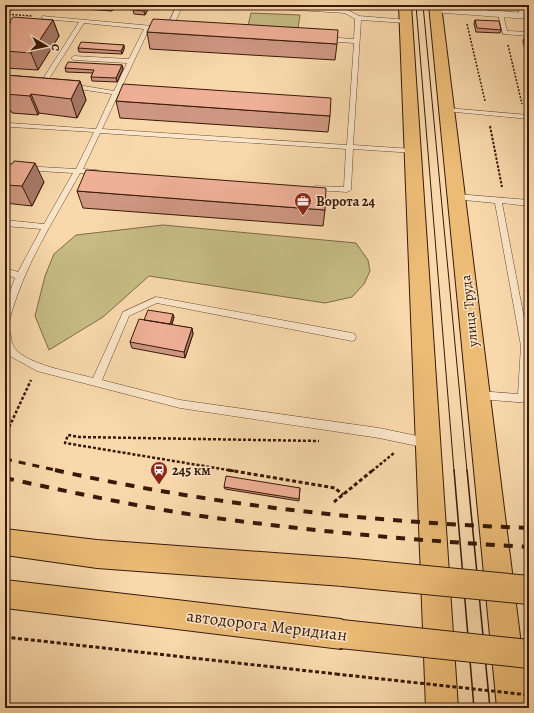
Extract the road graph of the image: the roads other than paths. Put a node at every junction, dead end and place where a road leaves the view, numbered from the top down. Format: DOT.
graph roads {
  1 [pos="180,5"];
  2 [pos="247,5"];
  3 [pos="520,5"];
  4 [pos="435,8"];
  5 [pos="470,9"];
  6 [pos="406,13"];
  7 [pos="500,14"];
  8 [pos="526,15"];
  9 [pos="44,17"];
  10 [pos="358,18"];
  11 [pos="82,22"];
  12 [pos="147,28"];
  13 [pos="169,29"];
  14 [pos="177,29"];
  15 [pos="529,34"];
  16 [pos="317,38"];
  17 [pos="356,41"];
  18 [pos="74,58"];
  19 [pos="130,61"];
  20 [pos="37,81"];
  21 [pos="44,82"];
  22 [pos="52,83"];
  23 [pos="66,86"];
  24 [pos="116,94"];
  25 [pos="447,110"];
  26 [pos="527,116"];
  27 [pos="97,130"];
  28 [pos="5,132"];
  29 [pos="350,148"];
  30 [pos="413,151"];
  31 [pos="5,167"];
  32 [pos="78,171"];
  33 [pos="108,173"];
  34 [pos="307,187"];
  35 [pos="457,197"];
  36 [pos="498,200"];
  37 [pos="529,203"];
  38 [pos="5,223"];
  39 [pos="45,227"];
  40 [pos="5,271"];
  41 [pos="20,276"];
  42 [pos="6,307"];
  43 [pos="5,322"];
  44 [pos="525,327"];
  45 [pos="5,330"];
  46 [pos="352,337"];
  47 [pos="96,382"];
  48 [pos="478,395"];
  49 [pos="525,399"];
  50 [pos="419,442"];
  51 [pos="5,542"];
  52 [pos="529,590"];
  53 [pos="5,594"];
  54 [pos="529,654"];
  55 [pos="442,708"];
  56 [pos="513,708"];
  1 -- 13 [label="lane"];
  2 -- 10 [label="lane"];
  3 -- 8 [label="lane"];
  4 -- 5 [label="street"];
  4 -- 25 [label="main road, улица Труда"];
  5 -- 7 [label="street"];
  6 -- 10 [label="lane"];
  6 -- 30 [label="main road"];
  7 -- 8 [label="street"];
  7 -- 15 [label="lane"];
  9 -- 11 [label="lane"];
  10 -- 17 [label="lane"];
  11 -- 12 [label="lane"];
  11 -- 21 [label="lane"];
  12 -- 13 [label="lane"];
  12 -- 19 [label="lane"];
  13 -- 14 [label="lane"];
  16 -- 17 [label="lane"];
  17 -- 29 [label="lane"];
  18 -- 19 [label="lane"];
  19 -- 24 [label="lane"];
  20 -- 21 [label="lane"];
  21 -- 22 [label="lane"];
  23 -- 24 [label="lane"];
  24 -- 27 [label="lane"];
  25 -- 26 [label="lane"];
  25 -- 35 [label="main road, улица Труда"];
  27 -- 28 [label="lane"];
  27 -- 29 [label="lane"];
  27 -- 32 [label="lane"];
  29 -- 30 [label="lane"];
  29 -- 34 [label="lane"];
  30 -- 50 [label="main road"];
  31 -- 32 [label="lane"];
  32 -- 33 [label="lane"];
  32 -- 39 [label="lane"];
  35 -- 36 [label="lane"];
  35 -- 48 [label="main road, улица Труда"];
  36 -- 37 [label="lane"];
  36 -- 44 [label="lane"];
  38 -- 39 [label="lane"];
  39 -- 41 [label="lane"];
  40 -- 41 [label="lane"];
  41 -- 42 [label="lane"];
  42 -- 43 [label="lane"];
  44 -- 49 [label="lane"];
  45 -- 47 [label="lane"];
  46 -- 47 [label="lane"];
  47 -- 50 [label="lane"];
  48 -- 49 [label="lane"];
  48 -- 56 [label="main road, улица Труда"];
  50 -- 55 [label="main road"];
  51 -- 52 [label="main road, bridge"];
  53 -- 54 [label="main road, автодорога Меридиан, bridge"];
}
